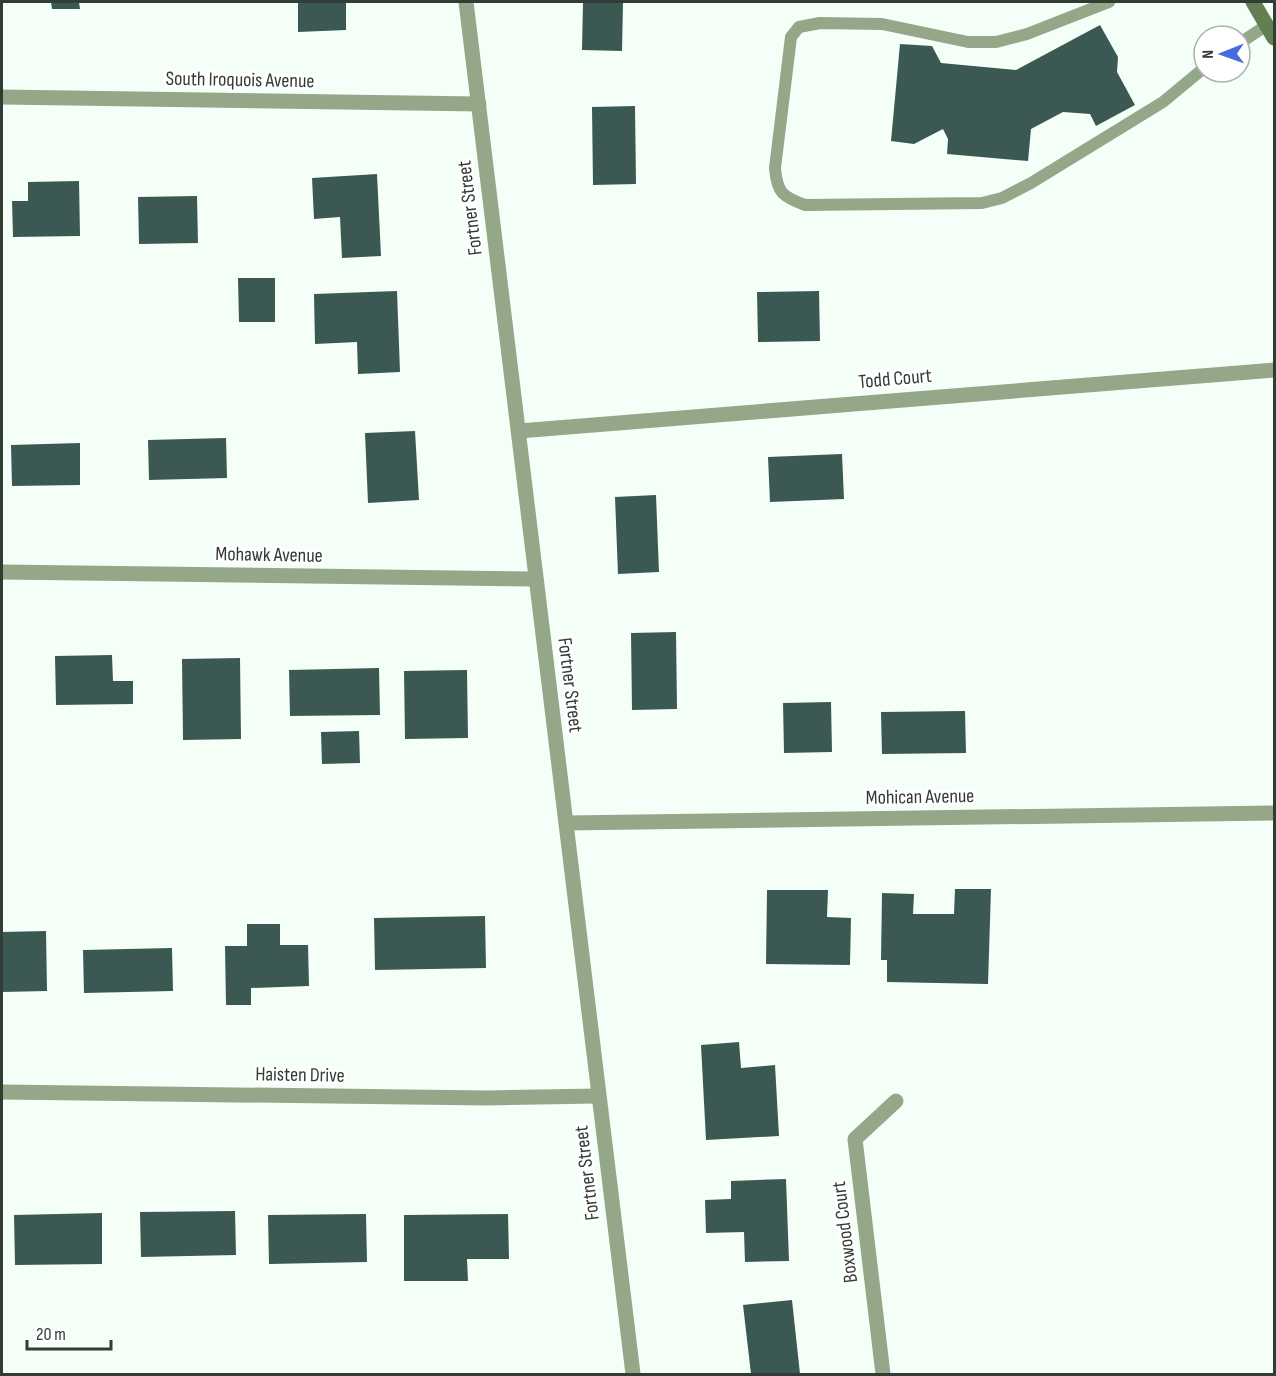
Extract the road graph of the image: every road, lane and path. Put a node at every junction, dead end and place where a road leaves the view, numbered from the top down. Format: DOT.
graph roads {
  1 [pos="466,2"];
  2 [pos="1109,2"];
  3 [pos="1253,2"];
  4 [pos="1271,32"];
  5 [pos="1252,39"];
  6 [pos="1192,78"];
  7 [pos="2,97"];
  8 [pos="479,104"];
  9 [pos="1275,370"];
  10 [pos="519,430"];
  11 [pos="2,572"];
  12 [pos="536,579"];
  13 [pos="1275,813"];
  14 [pos="566,823"];
  15 [pos="2,1092"];
  16 [pos="598,1096"];
  17 [pos="896,1101"];
  18 [pos="633,1374"];
  19 [pos="884,1374"];
  1 -- 8 [label="street, Fortner Street"];
  2 -- 6 [label="lane"];
  3 -- 4 [label="main road"];
  4 -- 5 [label="lane"];
  7 -- 8 [label="street, South Iroquois Avenue"];
  8 -- 10 [label="street, Fortner Street"];
  9 -- 10 [label="street, Todd Court"];
  10 -- 12 [label="street, Fortner Street"];
  11 -- 12 [label="street, Mohawk Avenue"];
  12 -- 14 [label="street, Fortner Street"];
  13 -- 14 [label="street, Mohican Avenue"];
  14 -- 16 [label="street, Fortner Street"];
  15 -- 16 [label="street, Haisten Drive"];
  16 -- 18 [label="street, Fortner Street"];
  17 -- 19 [label="street, Boxwood Court"];
}
